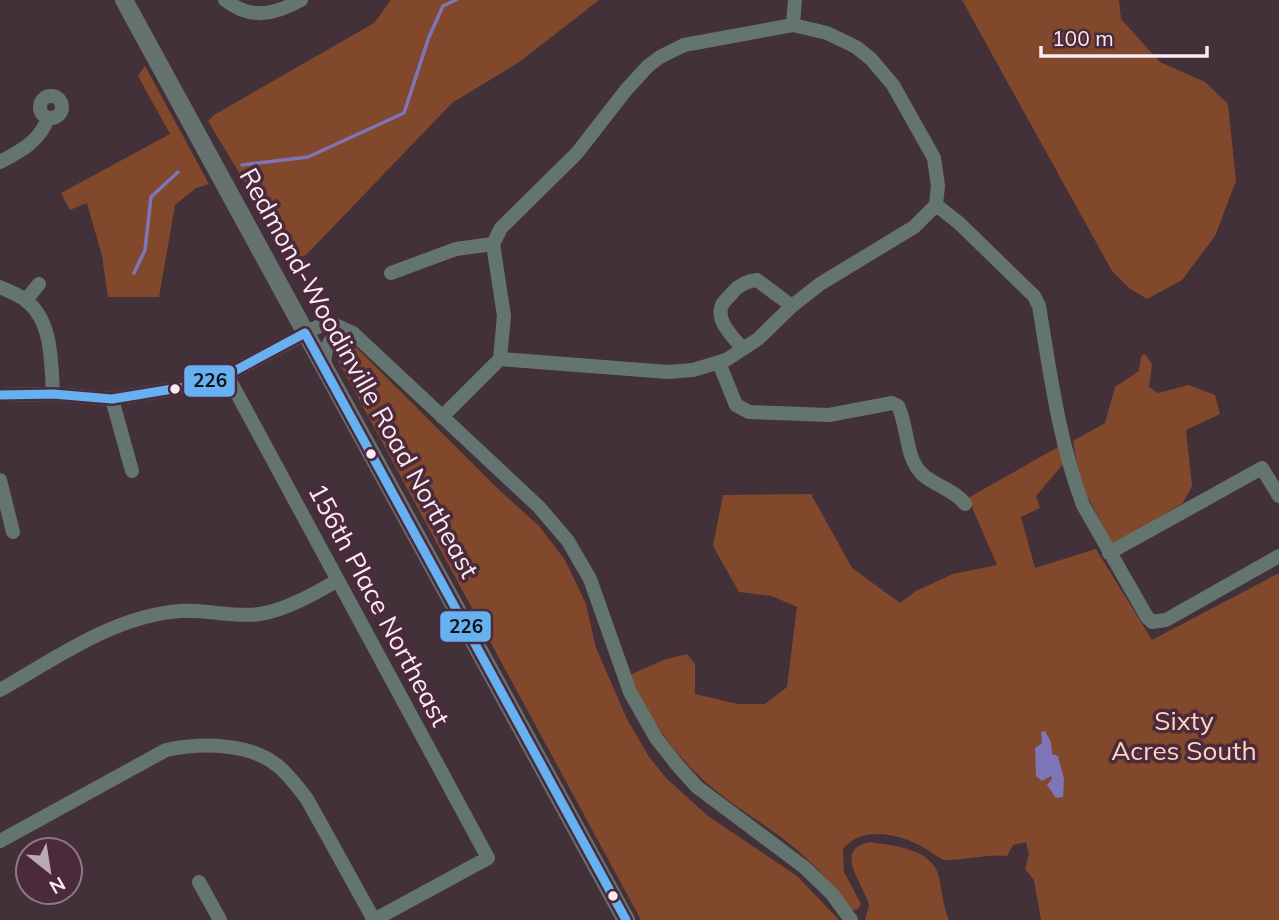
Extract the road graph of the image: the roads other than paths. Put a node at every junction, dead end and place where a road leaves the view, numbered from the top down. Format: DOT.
graph roads {
  1 [pos="124,0"];
  2 [pos="225,0"];
  3 [pos="301,0"];
  4 [pos="795,0"];
  5 [pos="793,25"];
  6 [pos="48,118"];
  7 [pos="0,162"];
  8 [pos="936,205"];
  9 [pos="493,244"];
  10 [pos="391,273"];
  11 [pos="39,284"];
  12 [pos="0,287"];
  13 [pos="26,300"];
  14 [pos="792,306"];
  15 [pos="353,332"];
  16 [pos="305,333"];
  17 [pos="743,349"];
  18 [pos="500,359"];
  19 [pos="719,363"];
  20 [pos="324,367"];
  21 [pos="227,375"];
  22 [pos="53,394"];
  23 [pos="0,395"];
  24 [pos="111,399"];
  25 [pos="442,417"];
  26 [pos="132,471"];
  27 [pos="0,481"];
  28 [pos="1279,496"];
  29 [pos="965,504"];
  30 [pos="13,532"];
  31 [pos="1110,553"];
  32 [pos="1279,556"];
  33 [pos="338,580"];
  34 [pos="0,690"];
  35 [pos="0,841"];
  36 [pos="199,882"];
  37 [pos="220,920"];
  38 [pos="374,920"];
  39 [pos="626,920"];
  40 [pos="850,920"];
  1 -- 16 [label="main road, Redmond-Woodinville Road Northeast"];
  2 -- 3 [label="street"];
  4 -- 5 [label="street"];
  5 -- 8 [label="street"];
  5 -- 9 [label="street"];
  6 -- 7 [label="street"];
  8 -- 14 [label="street"];
  8 -- 31 [label="street"];
  9 -- 10 [label="street"];
  9 -- 18 [label="street"];
  11 -- 13 [label="street"];
  12 -- 13 [label="street"];
  13 -- 22 [label="street"];
  14 -- 17 [label="street"];
  14 -- 17 [label="street"];
  15 -- 16 [label="street"];
  15 -- 20 [label="street"];
  15 -- 25 [label="street"];
  16 -- 20 [label="main road, Redmond-Woodinville Road Northeast"];
  16 -- 21 [label="street"];
  17 -- 19 [label="street"];
  18 -- 19 [label="street"];
  18 -- 25 [label="street"];
  19 -- 29 [label="street"];
  20 -- 39 [label="main road, Redmond-Woodinville Road Northeast"];
  21 -- 24 [label="street"];
  21 -- 33 [label="street, 156th Place Northeast"];
  22 -- 23 [label="street"];
  22 -- 24 [label="street"];
  24 -- 26 [label="street"];
  25 -- 40 [label="street"];
  27 -- 30 [label="street"];
  28 -- 31 [label="street"];
  31 -- 32 [label="street"];
  33 -- 34 [label="street"];
  33 -- 38 [label="street, 156th Place Northeast"];
  35 -- 38 [label="street"];
  36 -- 37 [label="street"];
}
